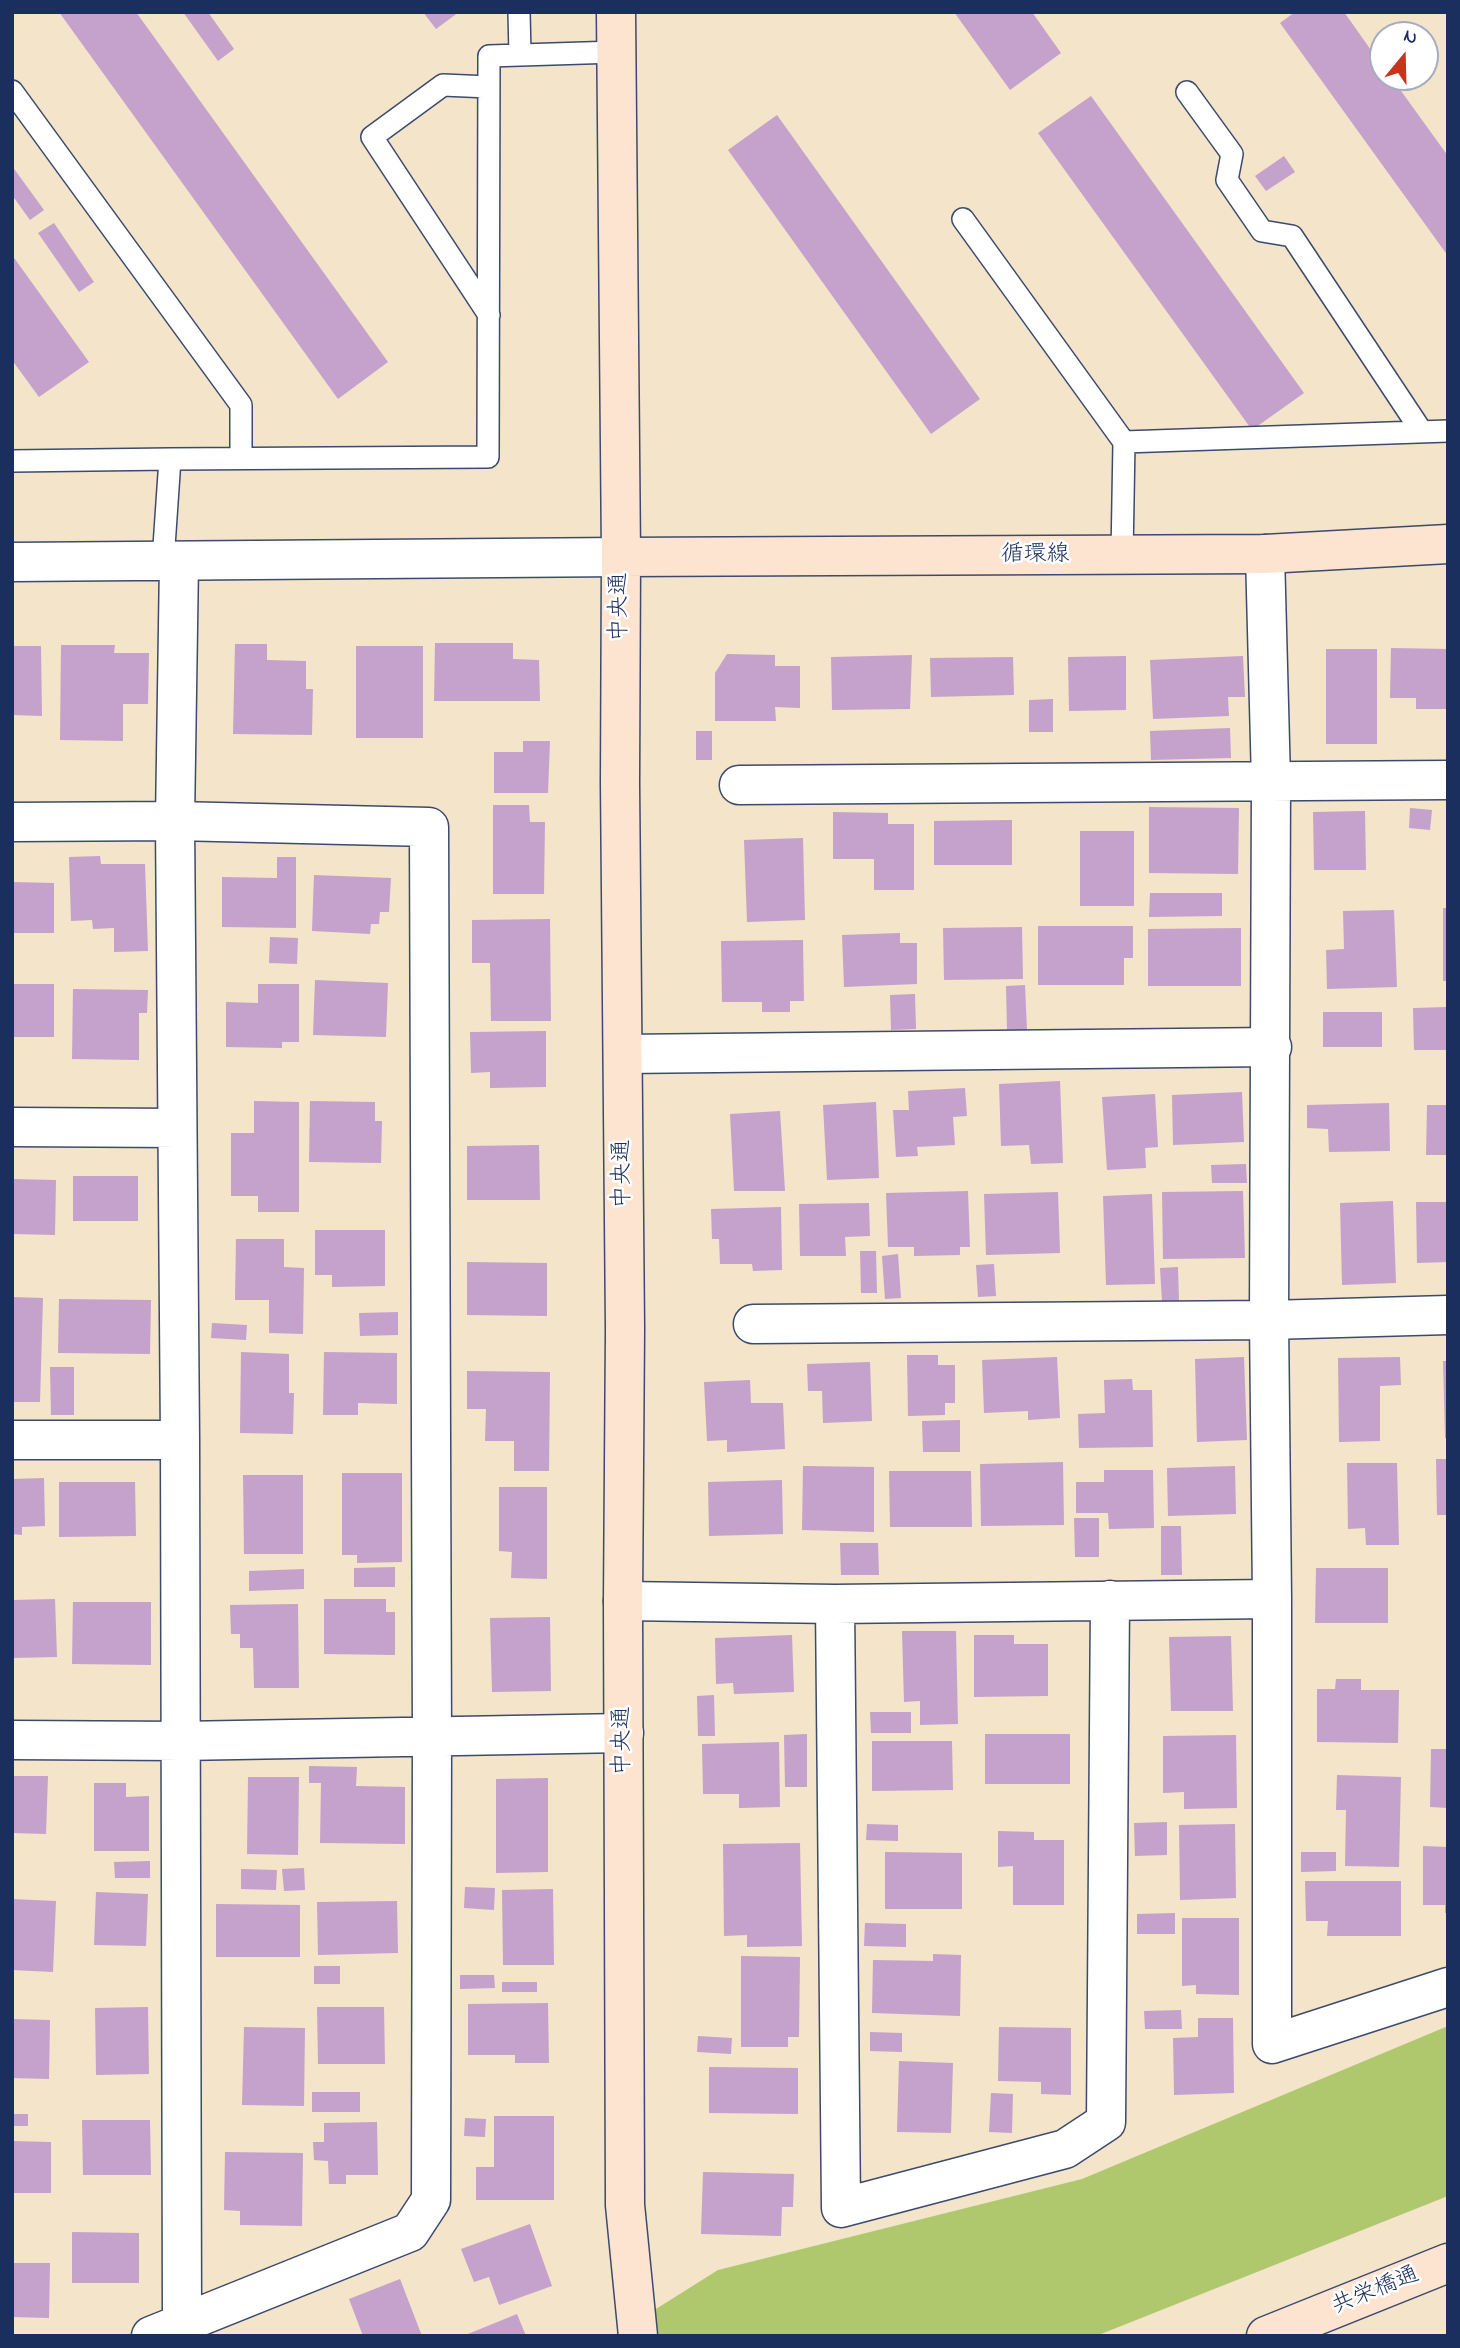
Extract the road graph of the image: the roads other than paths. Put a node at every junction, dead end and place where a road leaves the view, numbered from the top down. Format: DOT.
graph roads {
  1 [pos="519,12"];
  2 [pos="616,12"];
  3 [pos="616,52"];
  4 [pos="520,55"];
  5 [pos="489,88"];
  6 [pos="12,91"];
  7 [pos="1187,93"];
  8 [pos="963,219"];
  9 [pos="489,315"];
  10 [pos="1448,430"];
  11 [pos="1422,432"];
  12 [pos="1124,442"];
  13 [pos="170,458"];
  14 [pos="241,458"];
  15 [pos="12,461"];
  16 [pos="1448,544"];
  17 [pos="1265,554"];
  18 [pos="1122,555"];
  19 [pos="621,557"];
  20 [pos="171,561"];
  21 [pos="12,562"];
  22 [pos="1448,780"];
  23 [pos="1271,781"];
  24 [pos="739,785"];
  25 [pos="12,821"];
  26 [pos="175,821"];
  27 [pos="1272,1047"];
  28 [pos="623,1054"];
  29 [pos="12,1127"];
  30 [pos="177,1128"];
  31 [pos="1448,1315"];
  32 [pos="1269,1320"];
  33 [pos="753,1324"];
  34 [pos="12,1440"];
  35 [pos="180,1440"];
  36 [pos="1110,1600"];
  37 [pos="1272,1600"];
  38 [pos="623,1601"];
  39 [pos="835,1604"];
  40 [pos="624,1733"];
  41 [pos="432,1738"];
  42 [pos="12,1740"];
  43 [pos="181,1741"];
  44 [pos="1448,1987"];
  45 [pos="1448,2263"];
  46 [pos="167,2330"];
  47 [pos="638,2336"];
  48 [pos="1266,2336"];
  1 -- 4 [label="lane"];
  2 -- 3 [label="street, 中央通"];
  3 -- 4 [label="lane"];
  3 -- 19 [label="street, 中央通"];
  4 -- 5 [label="lane"];
  5 -- 9 [label="lane"];
  5 -- 9 [label="lane"];
  6 -- 14 [label="lane"];
  7 -- 11 [label="lane"];
  8 -- 12 [label="lane"];
  9 -- 14 [label="lane"];
  10 -- 11 [label="lane"];
  11 -- 12 [label="lane"];
  12 -- 18 [label="lane"];
  13 -- 14 [label="lane"];
  13 -- 15 [label="lane"];
  13 -- 20 [label="lane"];
  16 -- 17 [label="street, 循環線"];
  17 -- 18 [label="street, 循環線"];
  17 -- 23 [label="street"];
  18 -- 19 [label="street, 循環線"];
  19 -- 20 [label="street"];
  19 -- 28 [label="street, 中央通"];
  20 -- 21 [label="street"];
  20 -- 26 [label="street"];
  22 -- 23 [label="street"];
  23 -- 24 [label="street"];
  23 -- 27 [label="street"];
  25 -- 26 [label="street"];
  26 -- 30 [label="street"];
  26 -- 41 [label="street"];
  27 -- 28 [label="street"];
  27 -- 32 [label="street"];
  28 -- 38 [label="street, 中央通"];
  29 -- 30 [label="street"];
  30 -- 35 [label="street"];
  31 -- 32 [label="street"];
  32 -- 33 [label="street"];
  32 -- 37 [label="street"];
  34 -- 35 [label="street"];
  35 -- 43 [label="street"];
  36 -- 37 [label="street"];
  36 -- 39 [label="street"];
  36 -- 39 [label="street"];
  37 -- 44 [label="street"];
  38 -- 39 [label="street"];
  38 -- 40 [label="street, 中央通"];
  40 -- 41 [label="street"];
  40 -- 47 [label="street, 中央通"];
  41 -- 43 [label="street"];
  41 -- 46 [label="street"];
  42 -- 43 [label="street"];
  43 -- 46 [label="street"];
  45 -- 48 [label="street, 共栄橋通"];
}
